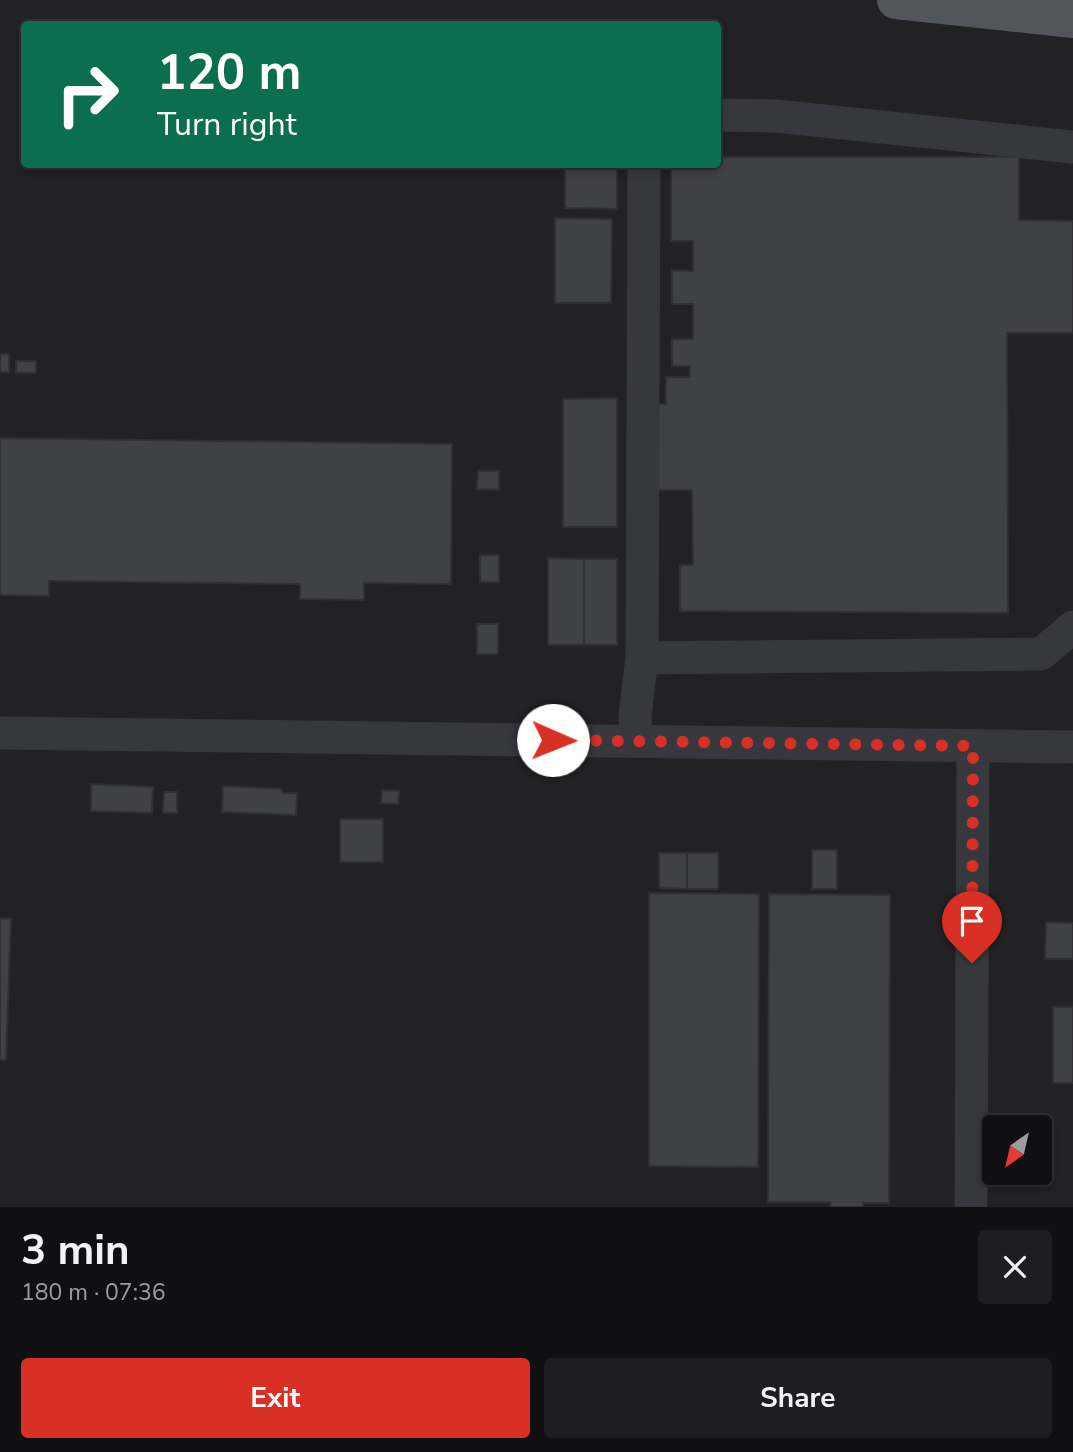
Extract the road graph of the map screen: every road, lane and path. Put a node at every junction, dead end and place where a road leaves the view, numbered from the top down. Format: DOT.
graph roads {
  1 [pos="896,0"];
  2 [pos="1073,19"];
  3 [pos="721,115"];
  4 [pos="1073,147"];
  5 [pos="643,168"];
  6 [pos="1073,627"];
  7 [pos="642,658"];
  8 [pos="0,733"];
  9 [pos="636,741"];
  10 [pos="973,746"];
  11 [pos="1073,747"];
  12 [pos="971,1207"];
  1 -- 2 [label="main road"];
  3 -- 4 [label="street"];
  5 -- 7 [label="street"];
  6 -- 7 [label="street"];
  7 -- 9 [label="street"];
  8 -- 9 [label="street"];
  9 -- 10 [label="street"];
  10 -- 11 [label="street"];
  10 -- 12 [label="street"];
}
